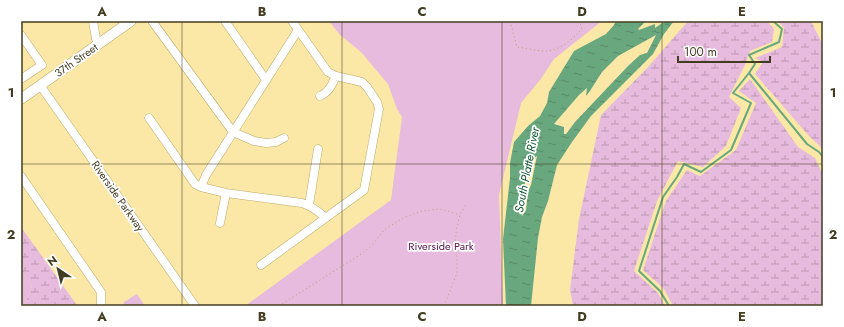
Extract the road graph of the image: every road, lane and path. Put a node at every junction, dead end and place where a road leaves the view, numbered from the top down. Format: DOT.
graph roads {
  1 [pos="94,21"];
  2 [pos="131,21"];
  3 [pos="152,21"];
  4 [pos="225,21"];
  5 [pos="292,21"];
  6 [pos="510,21"];
  7 [pos="577,21"];
  8 [pos="298,30"];
  9 [pos="21,35"];
  10 [pos="99,44"];
  11 [pos="336,76"];
  12 [pos="21,79"];
  13 [pos="266,80"];
  14 [pos="40,85"];
  15 [pos="320,96"];
  16 [pos="21,99"];
  17 [pos="149,118"];
  18 [pos="233,132"];
  19 [pos="284,138"];
  20 [pos="318,149"];
  21 [pos="21,176"];
  22 [pos="201,187"];
  23 [pos="226,193"];
  24 [pos="466,204"];
  25 [pos="309,205"];
  26 [pos="460,215"];
  27 [pos="326,217"];
  28 [pos="220,223"];
  29 [pos="261,265"];
  30 [pos="101,306"];
  31 [pos="195,306"];
  32 [pos="279,306"];
  33 [pos="444,306"];
  1 -- 10 [label="street"];
  2 -- 10 [label="main road, 37th Street"];
  3 -- 18 [label="street"];
  4 -- 13 [label="street"];
  5 -- 8 [label="street"];
  6 -- 7 [label="path"];
  8 -- 11 [label="street"];
  8 -- 13 [label="street"];
  9 -- 12 [label="street"];
  10 -- 14 [label="main road, 37th Street"];
  11 -- 15 [label="street"];
  11 -- 27 [label="street"];
  13 -- 18 [label="street"];
  14 -- 16 [label="main road, 37th Street"];
  14 -- 31 [label="street, Riverside Parkway"];
  17 -- 22 [label="street"];
  18 -- 19 [label="street"];
  18 -- 22 [label="street"];
  20 -- 25 [label="street"];
  21 -- 30 [label="street"];
  22 -- 23 [label="street"];
  23 -- 25 [label="street"];
  23 -- 28 [label="street"];
  24 -- 26 [label="path"];
  25 -- 27 [label="street"];
  26 -- 32 [label="path"];
  26 -- 33 [label="path"];
  27 -- 29 [label="street"];
}
